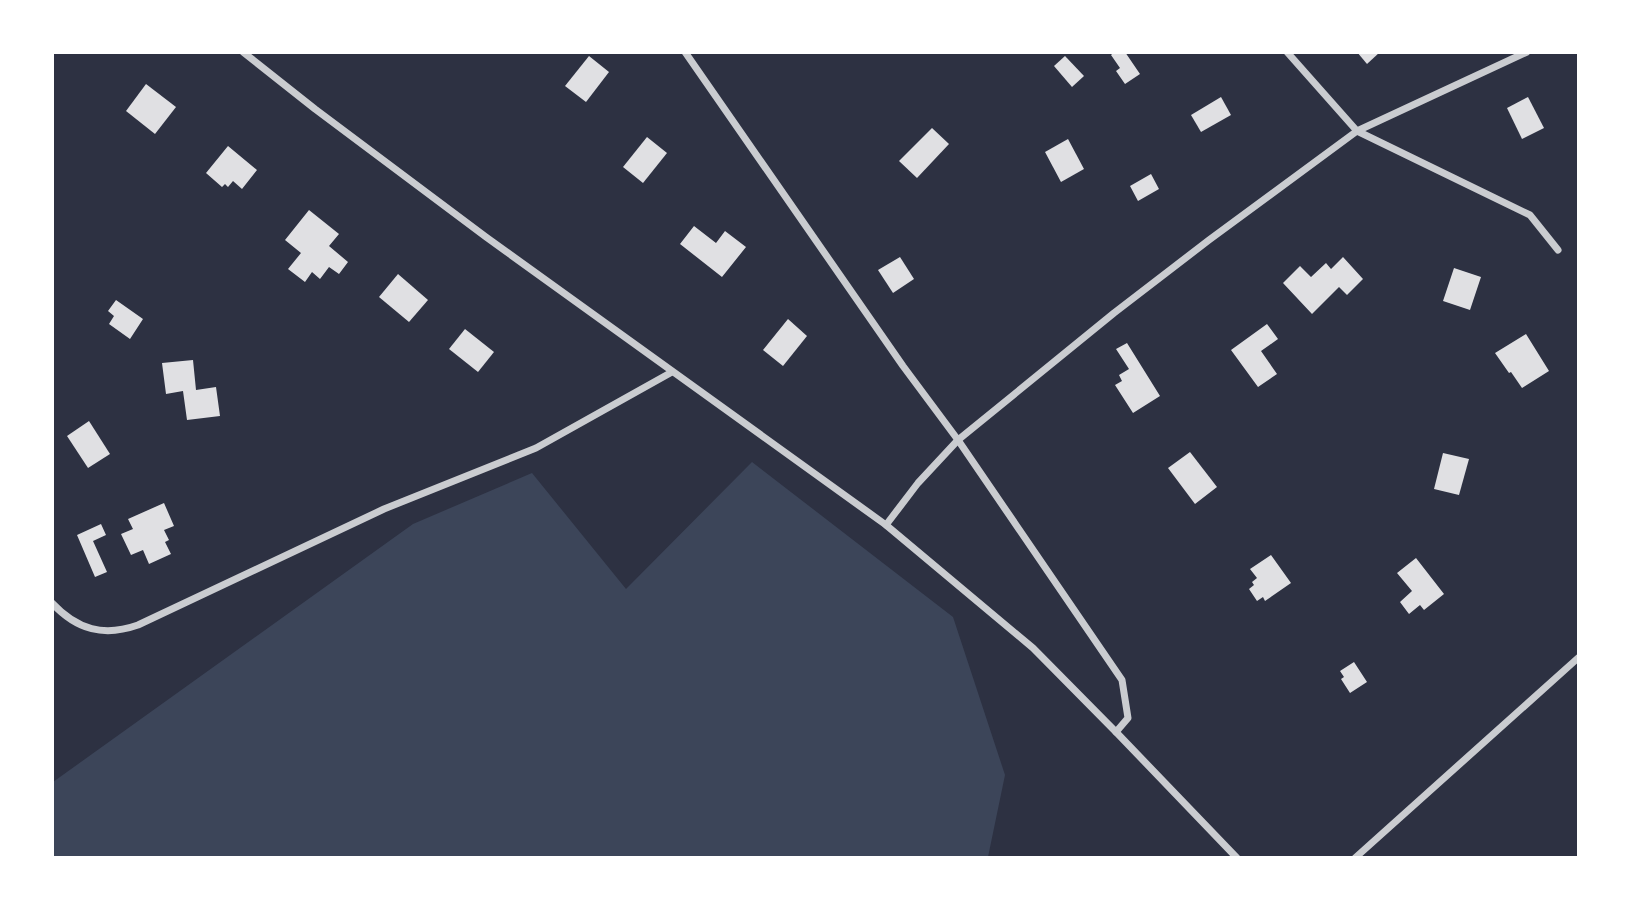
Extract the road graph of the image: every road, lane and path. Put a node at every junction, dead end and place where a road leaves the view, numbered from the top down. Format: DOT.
graph roads {
  1 [pos="243,52"];
  2 [pos="685,52"];
  3 [pos="1287,52"];
  4 [pos="1527,52"];
  5 [pos="1357,131"];
  6 [pos="1558,250"];
  7 [pos="672,372"];
  8 [pos="958,440"];
  9 [pos="886,525"];
  10 [pos="52,603"];
  11 [pos="1578,658"];
  12 [pos="1116,732"];
  13 [pos="1237,858"];
  14 [pos="1355,858"];
  1 -- 7 [label="street"];
  2 -- 8 [label="street"];
  3 -- 5 [label="street"];
  4 -- 5 [label="street"];
  5 -- 6 [label="street"];
  5 -- 8 [label="street"];
  7 -- 9 [label="street"];
  7 -- 10 [label="street"];
  8 -- 9 [label="street"];
  8 -- 12 [label="street"];
  9 -- 12 [label="street"];
  11 -- 14 [label="street"];
  12 -- 13 [label="street"];
}
